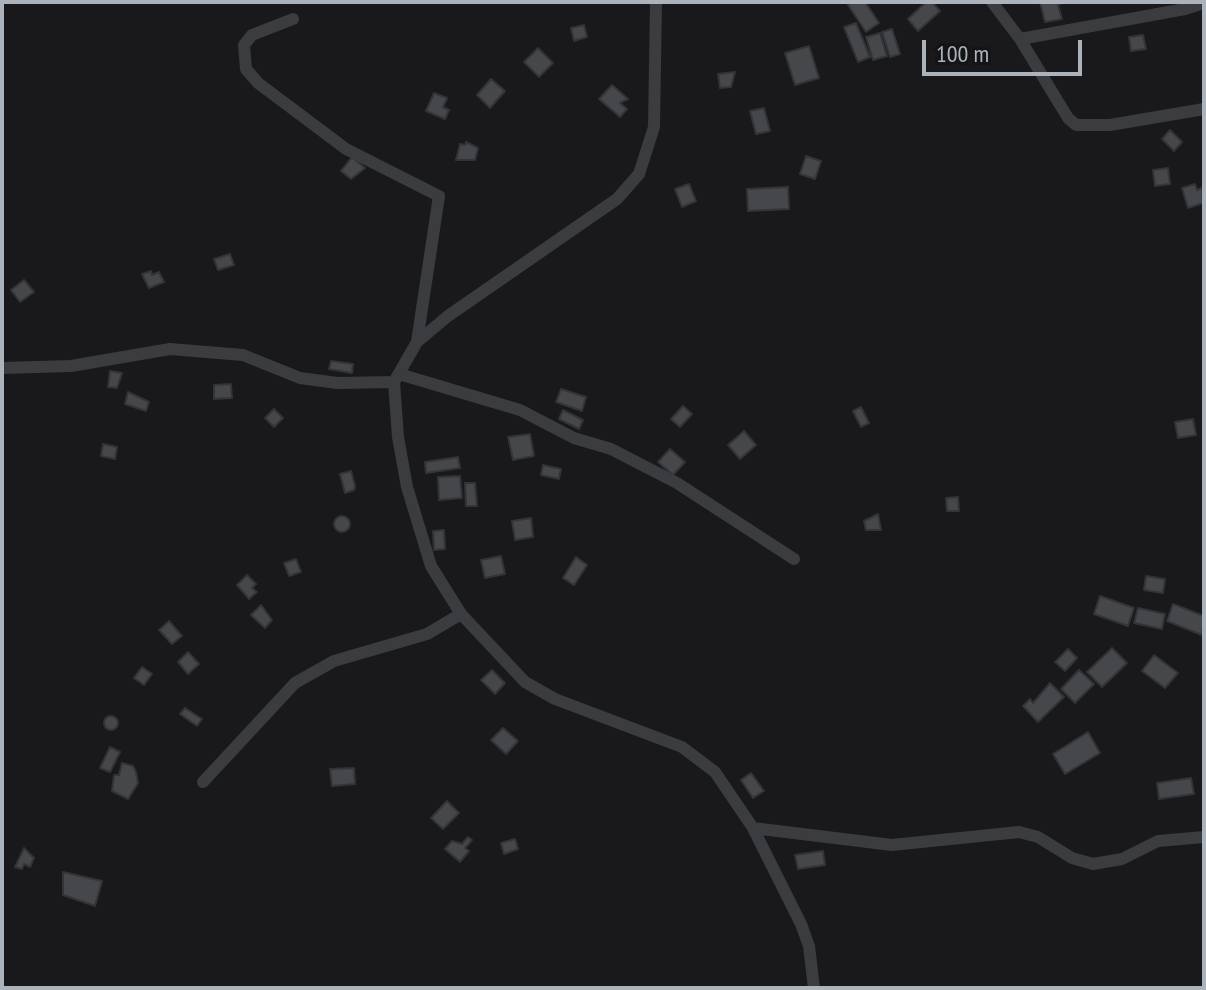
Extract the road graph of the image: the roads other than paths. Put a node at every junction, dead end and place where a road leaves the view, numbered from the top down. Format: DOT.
graph roads {
  1 [pos="656,2"];
  2 [pos="992,2"];
  3 [pos="1204,3"];
  4 [pos="293,19"];
  5 [pos="1020,39"];
  6 [pos="1204,109"];
  7 [pos="417,342"];
  8 [pos="2,368"];
  9 [pos="396,378"];
  10 [pos="794,559"];
  11 [pos="461,614"];
  12 [pos="203,782"];
  13 [pos="753,828"];
  14 [pos="1204,837"];
  15 [pos="814,988"];
  1 -- 7 [label="street"];
  2 -- 5 [label="street"];
  3 -- 5 [label="street"];
  4 -- 7 [label="street"];
  5 -- 6 [label="street"];
  7 -- 9 [label="street"];
  8 -- 9 [label="street"];
  9 -- 10 [label="street"];
  9 -- 11 [label="street"];
  11 -- 12 [label="street"];
  11 -- 13 [label="street"];
  13 -- 14 [label="street"];
  13 -- 15 [label="street"];
}
